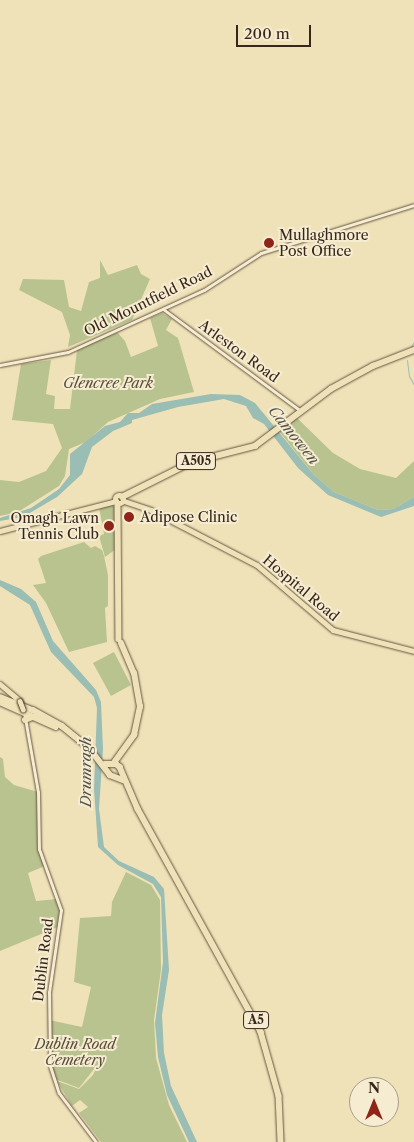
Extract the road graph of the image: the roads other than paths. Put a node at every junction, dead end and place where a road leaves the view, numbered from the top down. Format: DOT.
graph roads {
  1 [pos="414,205"];
  2 [pos="163,309"];
  3 [pos="414,350"];
  4 [pos="0,365"];
  5 [pos="301,411"];
  6 [pos="120,501"];
  7 [pos="0,531"];
  8 [pos="414,651"];
  9 [pos="0,684"];
  10 [pos="0,697"];
  11 [pos="0,702"];
  12 [pos="24,710"];
  13 [pos="37,716"];
  14 [pos="25,720"];
  15 [pos="88,747"];
  16 [pos="120,758"];
  17 [pos="108,765"];
  18 [pos="119,771"];
  19 [pos="96,1142"];
  20 [pos="281,1142"];
  1 -- 2 [label="street, Old Mountfield Road"];
  2 -- 4 [label="street, Old Mountfield Road"];
  2 -- 5 [label="street, Arleston Road"];
  3 -- 5 [label="highway, A505"];
  5 -- 6 [label="highway, A505"];
  6 -- 7 [label="main road"];
  6 -- 8 [label="main road, Hospital Road"];
  6 -- 16 [label="highway"];
  9 -- 12 [label="main road, bridge"];
  10 -- 15 [label="highway, A5"];
  11 -- 12 [label="highway"];
  12 -- 13 [label="highway"];
  12 -- 14 [label="street, Dublin Road"];
  13 -- 14 [label="highway"];
  13 -- 15 [label="highway"];
  14 -- 19 [label="street, Dublin Road"];
  15 -- 17 [label="highway, A5"];
  16 -- 17 [label="highway"];
  16 -- 18 [label="highway"];
  17 -- 18 [label="highway, A5"];
  17 -- 18 [label="highway, A5"];
  18 -- 20 [label="highway, A5"];
}
